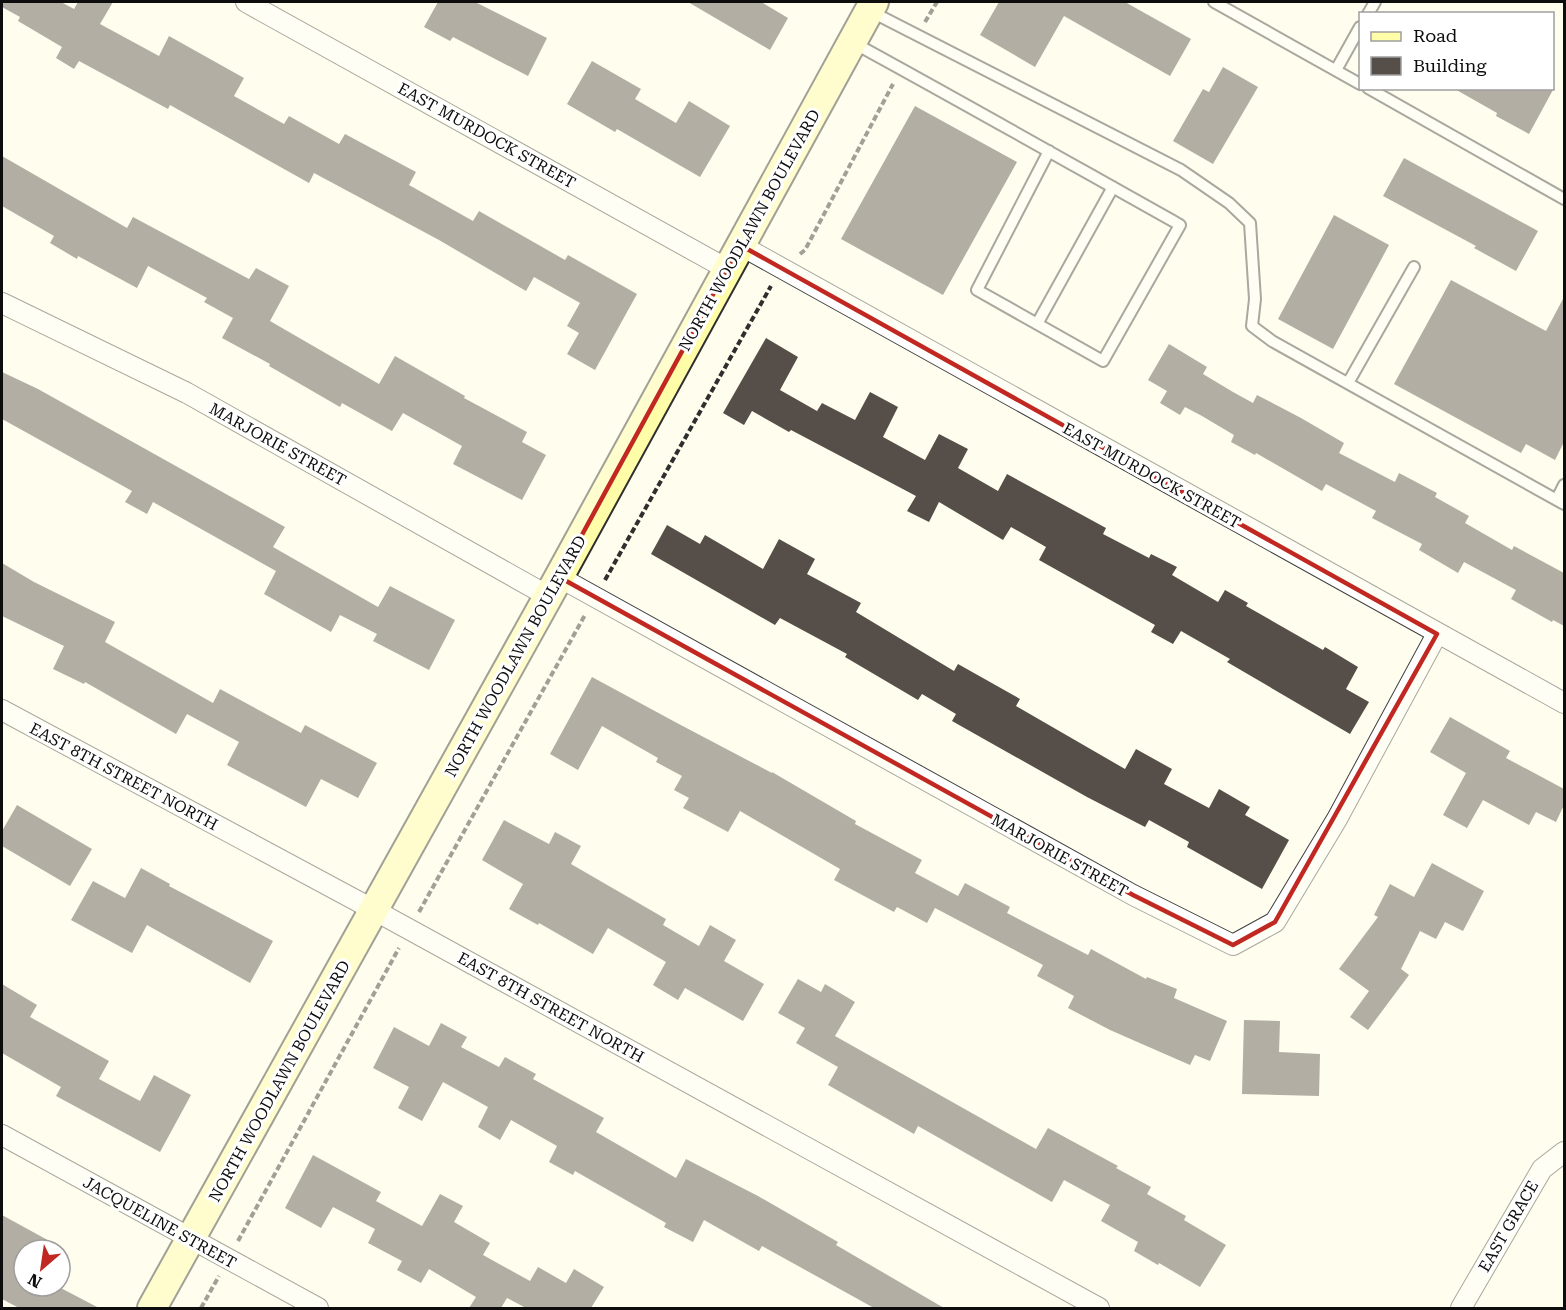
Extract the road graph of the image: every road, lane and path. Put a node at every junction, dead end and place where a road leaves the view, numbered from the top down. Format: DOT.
graph roads {
  1 [pos="246,2"];
  2 [pos="937,2"];
  3 [pos="1214,2"];
  4 [pos="872,6"];
  5 [pos="1359,29"];
  6 [pos="919,35"];
  7 [pos="852,41"];
  8 [pos="901,69"];
  9 [pos="1336,70"];
  10 [pos="1359,83"];
  11 [pos="1372,90"];
  12 [pos="1049,152"];
  13 [pos="1113,188"];
  14 [pos="1564,199"];
  15 [pos="740,245"];
  16 [pos="1414,267"];
  17 [pos="727,269"];
  18 [pos="786,270"];
  19 [pos="2,303"];
  20 [pos="1037,324"];
  21 [pos="1348,383"];
  22 [pos="1564,485"];
  23 [pos="1561,501"];
  24 [pos="553,586"];
  25 [pos="595,597"];
  26 [pos="1437,634"];
  27 [pos="1564,703"];
  28 [pos="2,710"];
  29 [pos="374,910"];
  30 [pos="409,929"];
  31 [pos="2,1136"];
  32 [pos="1564,1152"];
  33 [pos="191,1238"];
  34 [pos="228,1259"];
  35 [pos="152,1308"];
  36 [pos="201,1308"];
  37 [pos="318,1308"];
  38 [pos="1099,1308"];
  39 [pos="1461,1308"];
  1 -- 17 [label="street, EAST MURDOCK STREET"];
  2 -- 6 [label="path"];
  3 -- 9 [label="lane"];
  4 -- 6 [label="lane"];
  4 -- 7 [label="main road, NORTH WOODLAWN BOULEVARD"];
  5 -- 9 [label="lane"];
  6 -- 21 [label="lane"];
  7 -- 8 [label="lane"];
  7 -- 15 [label="main road, NORTH WOODLAWN BOULEVARD"];
  8 -- 12 [label="lane"];
  8 -- 18 [label="path"];
  9 -- 10 [label="lane"];
  11 -- 14 [label="lane"];
  12 -- 13 [label="lane"];
  12 -- 20 [label="lane"];
  13 -- 20 [label="lane"];
  13 -- 20 [label="lane"];
  15 -- 17 [label="main road, NORTH WOODLAWN BOULEVARD"];
  15 -- 18 [label="street, EAST MURDOCK STREET"];
  16 -- 21 [label="lane"];
  17 -- 24 [label="main road, NORTH WOODLAWN BOULEVARD"];
  18 -- 25 [label="path"];
  18 -- 26 [label="street, EAST MURDOCK STREET"];
  19 -- 24 [label="street, MARJORIE STREET"];
  21 -- 23 [label="lane"];
  22 -- 23 [label="lane"];
  24 -- 25 [label="street, MARJORIE STREET"];
  24 -- 29 [label="main road, NORTH WOODLAWN BOULEVARD"];
  25 -- 26 [label="street, MARJORIE STREET"];
  25 -- 30 [label="path"];
  26 -- 27 [label="street, EAST MURDOCK STREET"];
  28 -- 29 [label="street, EAST 8TH STREET NORTH"];
  29 -- 30 [label="street, EAST 8TH STREET NORTH"];
  29 -- 33 [label="main road, NORTH WOODLAWN BOULEVARD"];
  30 -- 34 [label="path"];
  30 -- 38 [label="street, EAST 8TH STREET NORTH"];
  31 -- 33 [label="street, JACQUELINE STREET"];
  32 -- 39 [label="street, EAST GRACE"];
  33 -- 34 [label="street, JACQUELINE STREET"];
  33 -- 35 [label="main road, NORTH WOODLAWN BOULEVARD"];
  34 -- 36 [label="path"];
  34 -- 37 [label="street, JACQUELINE STREET"];
}
